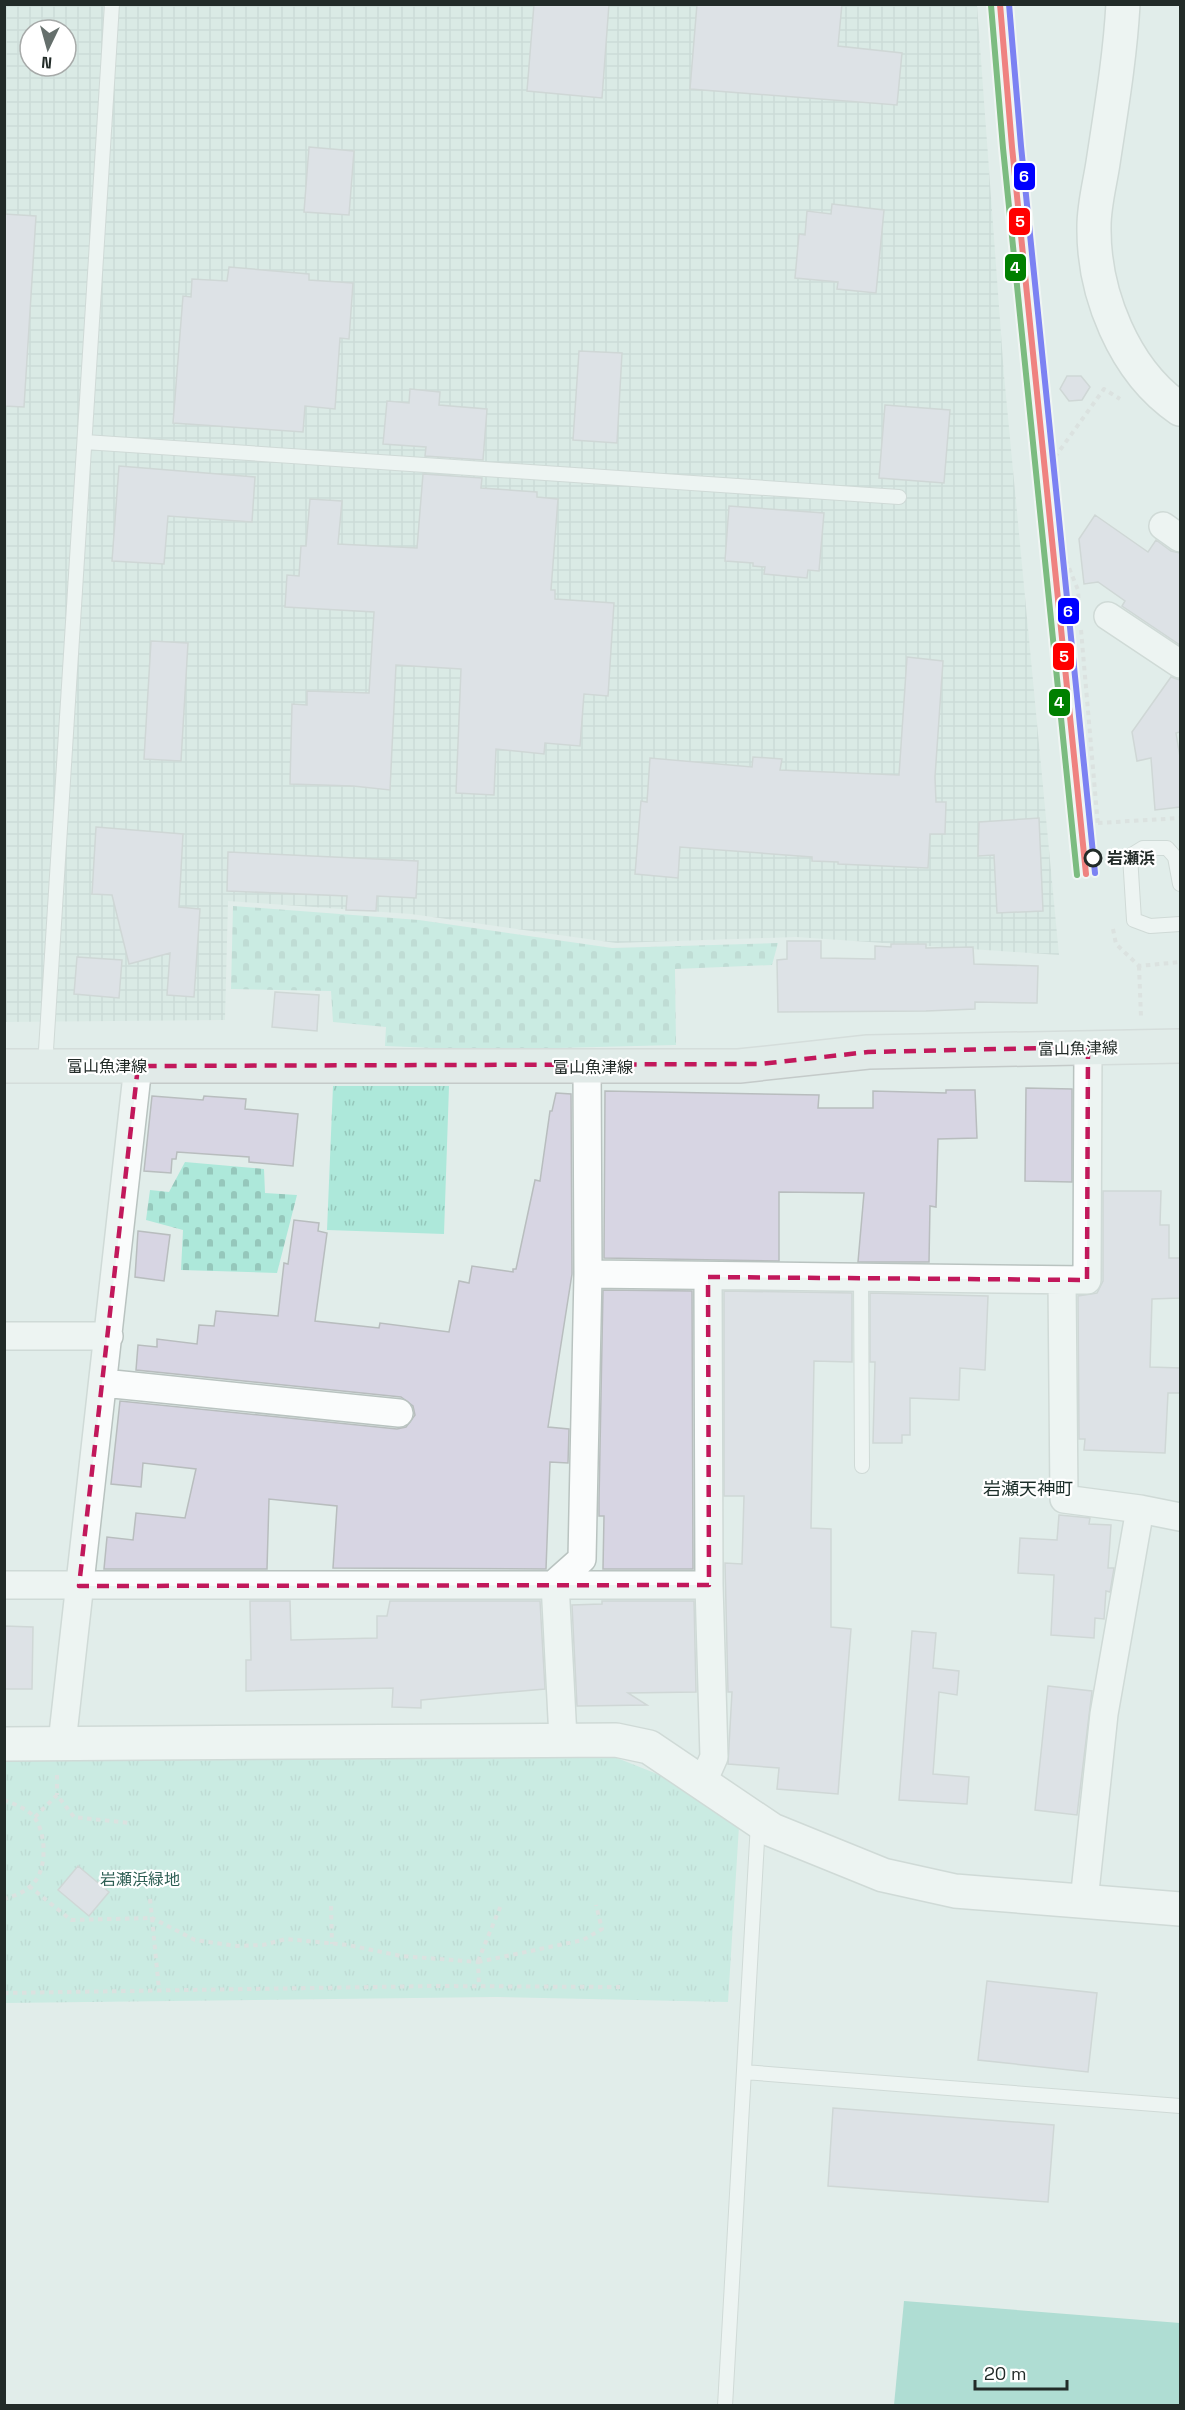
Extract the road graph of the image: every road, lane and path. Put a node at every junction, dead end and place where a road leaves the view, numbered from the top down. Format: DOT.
graph roads {
  1 [pos="112,4"];
  2 [pos="1123,4"];
  3 [pos="1129,405"];
  4 [pos="1180,409"];
  5 [pos="85,442"];
  6 [pos="899,497"];
  7 [pos="1080,613"];
  8 [pos="1108,616"];
  9 [pos="1081,625"];
  10 [pos="1180,664"];
  11 [pos="1180,818"];
  12 [pos="1180,884"];
  13 [pos="1112,924"];
  14 [pos="1180,924"];
  15 [pos="1180,962"];
  16 [pos="1139,966"];
  17 [pos="1142,1017"];
  18 [pos="1180,1046"];
  19 [pos="1088,1047"];
  20 [pos="4,1066"];
  21 [pos="45,1066"];
  22 [pos="138,1066"];
  23 [pos="586,1067"];
  24 [pos="588,1274"];
  25 [pos="708,1277"];
  26 [pos="861,1277"];
  27 [pos="1062,1280"];
  28 [pos="4,1336"];
  29 [pos="109,1336"];
  30 [pos="103,1383"];
  31 [pos="399,1413"];
  32 [pos="862,1466"];
  33 [pos="1140,1509"];
  34 [pos="1180,1516"];
  35 [pos="555,1583"];
  36 [pos="4,1585"];
  37 [pos="709,1585"];
  38 [pos="79,1586"];
  39 [pos="563,1738"];
  40 [pos="4,1743"];
  41 [pos="62,1743"];
  42 [pos="702,1784"];
  43 [pos="4,1800"];
  44 [pos="34,1817"];
  45 [pos="758,1821"];
  46 [pos="129,1823"];
  47 [pos="29,1886"];
  48 [pos="4,1899"];
  49 [pos="150,1899"];
  50 [pos="1084,1901"];
  51 [pos="501,1905"];
  52 [pos="596,1905"];
  53 [pos="331,1906"];
  54 [pos="1180,1909"];
  55 [pos="152,1918"];
  56 [pos="332,1944"];
  57 [pos="478,1962"];
  58 [pos="480,1986"];
  59 [pos="620,1987"];
  60 [pos="159,1990"];
  61 [pos="4,1993"];
  62 [pos="744,2072"];
  63 [pos="1180,2106"];
  64 [pos="725,2406"];
  1 -- 5 [label="lane"];
  2 -- 4 [label="street"];
  3 -- 7 [label="path"];
  5 -- 6 [label="lane"];
  5 -- 21 [label="lane"];
  8 -- 10 [label="street"];
  9 -- 11 [label="path"];
  12 -- 14 [label="lane"];
  13 -- 16 [label="path"];
  15 -- 16 [label="path"];
  16 -- 17 [label="path"];
  18 -- 19 [label="main road, 富山魚津線"];
  19 -- 23 [label="main road, 富山魚津線"];
  19 -- 27 [label="street"];
  20 -- 21 [label="main road, 富山魚津線"];
  21 -- 22 [label="main road, 富山魚津線"];
  22 -- 23 [label="main road, 富山魚津線"];
  22 -- 29 [label="street"];
  23 -- 24 [label="street"];
  24 -- 25 [label="street"];
  24 -- 35 [label="street"];
  25 -- 26 [label="street"];
  25 -- 37 [label="street"];
  26 -- 27 [label="street"];
  26 -- 32 [label="lane"];
  27 -- 33 [label="street"];
  28 -- 29 [label="street"];
  29 -- 30 [label="street"];
  30 -- 31 [label="street"];
  30 -- 38 [label="street"];
  33 -- 34 [label="street"];
  33 -- 50 [label="street"];
  35 -- 37 [label="street"];
  35 -- 38 [label="street"];
  35 -- 39 [label="street"];
  36 -- 38 [label="street"];
  37 -- 42 [label="street"];
  38 -- 41 [label="street"];
  39 -- 41 [label="street"];
  39 -- 42 [label="street"];
  40 -- 41 [label="street"];
  42 -- 45 [label="street"];
  43 -- 44 [label="path"];
  44 -- 46 [label="path"];
  44 -- 47 [label="path"];
  45 -- 50 [label="street"];
  45 -- 62 [label="lane"];
  47 -- 48 [label="path"];
  47 -- 55 [label="path"];
  49 -- 55 [label="path"];
  50 -- 54 [label="street"];
  51 -- 57 [label="path"];
  52 -- 57 [label="path"];
  53 -- 56 [label="path"];
  55 -- 56 [label="path"];
  55 -- 60 [label="path"];
  56 -- 57 [label="path"];
  57 -- 58 [label="path"];
  58 -- 59 [label="path"];
  58 -- 60 [label="path"];
  60 -- 61 [label="path"];
  62 -- 63 [label="lane"];
  62 -- 64 [label="lane"];
}
